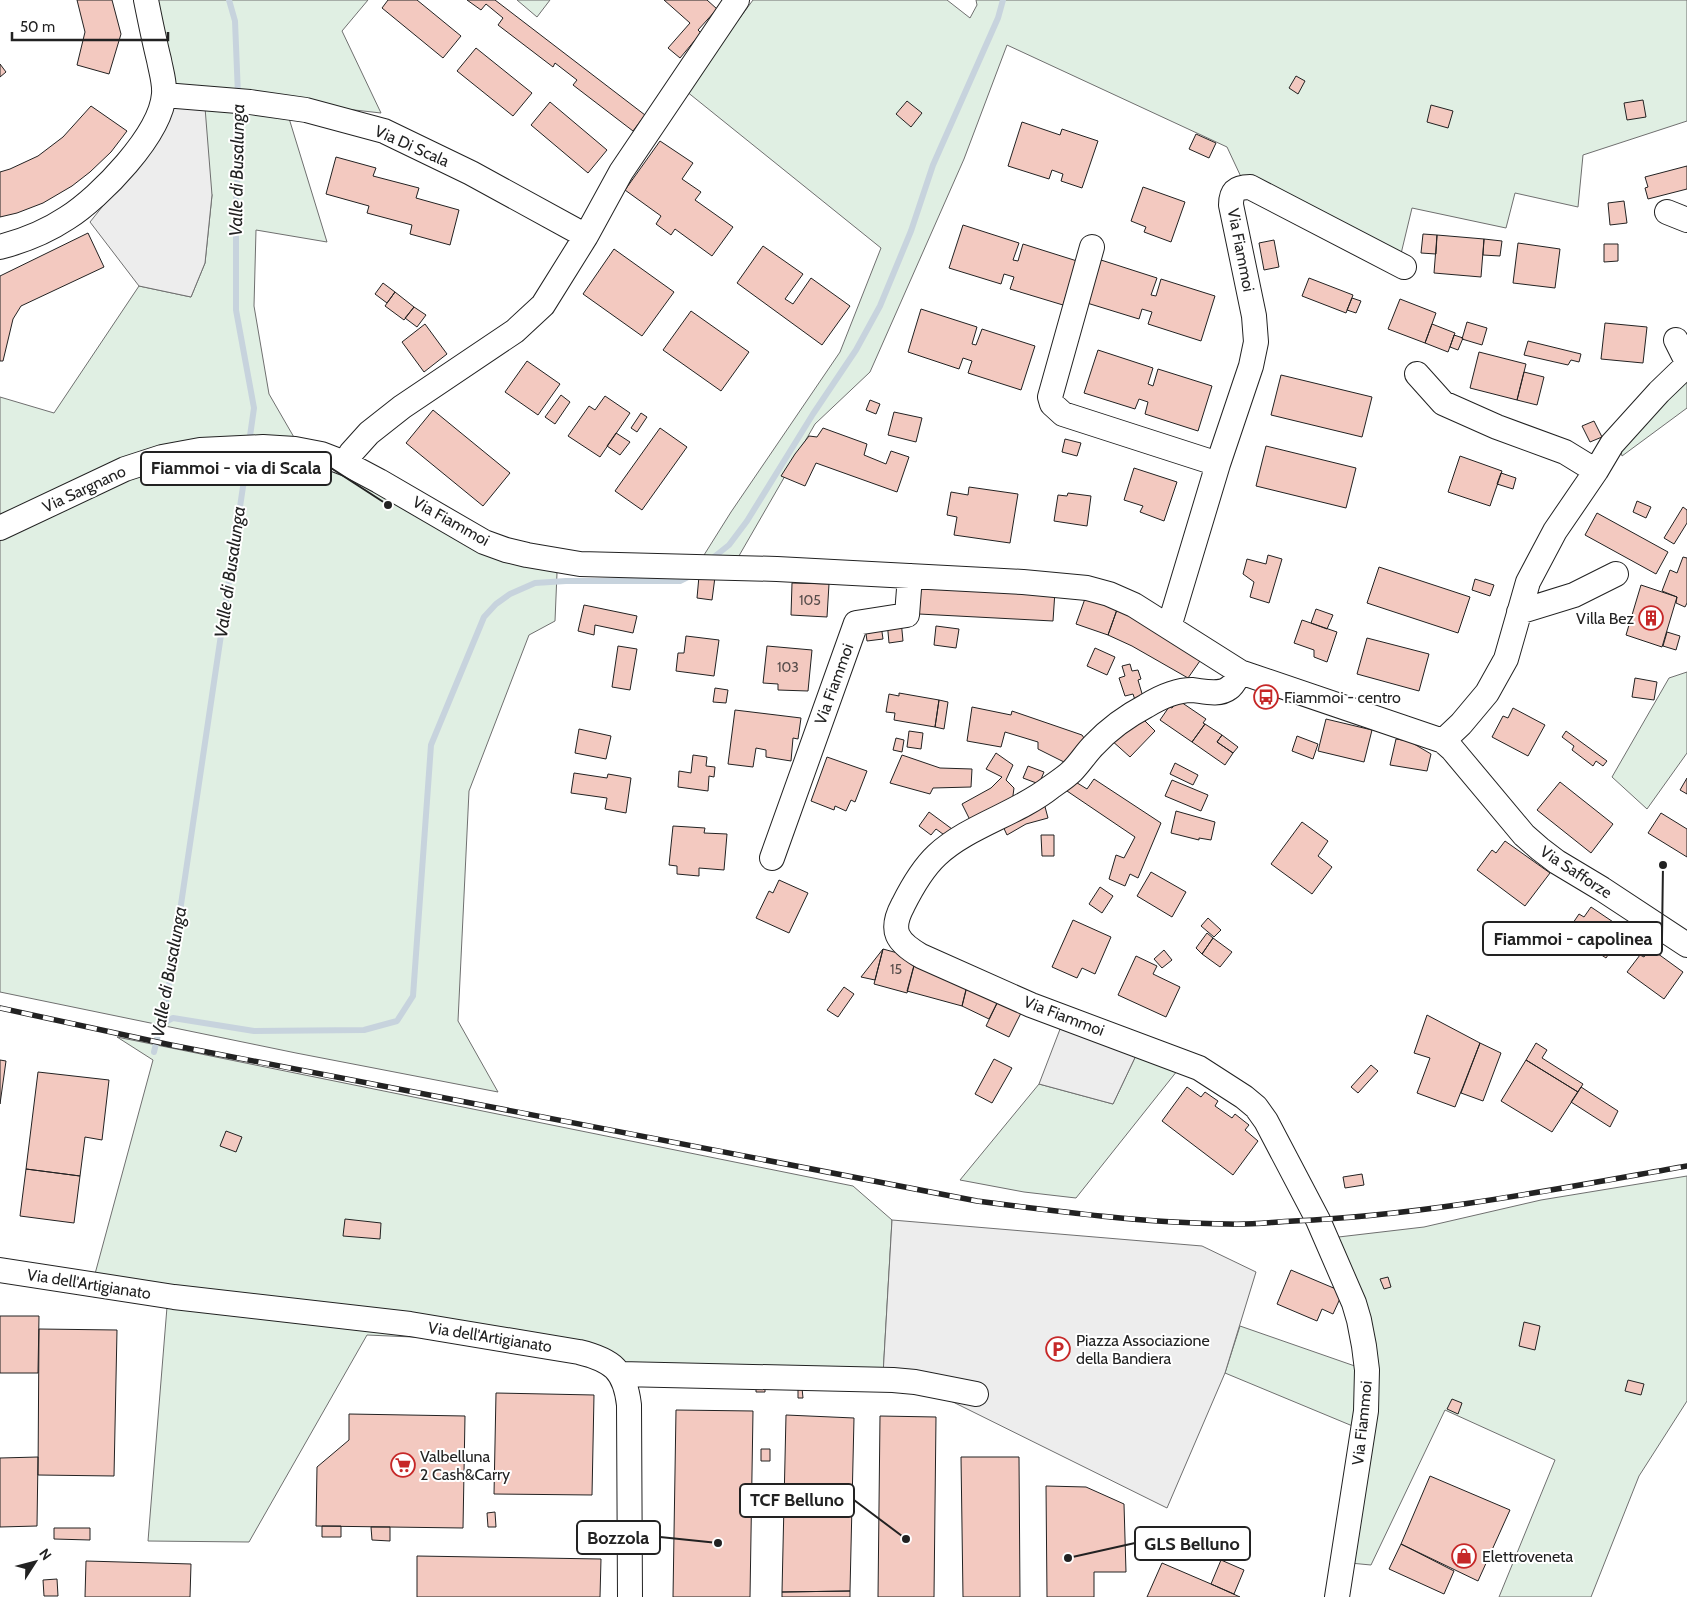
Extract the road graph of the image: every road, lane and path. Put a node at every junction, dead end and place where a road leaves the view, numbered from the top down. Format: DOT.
graph roads {
  1 [pos="146,0"];
  2 [pos="737,0"];
  3 [pos="164,95"];
  4 [pos="586,236"];
  5 [pos="0,247"];
  6 [pos="1092,247"];
  7 [pos="1404,267"];
  8 [pos="1676,340"];
  9 [pos="1687,363"];
  10 [pos="1417,374"];
  11 [pos="347,464"];
  12 [pos="1218,464"];
  13 [pos="1596,471"];
  14 [pos="0,528"];
  15 [pos="1616,574"];
  16 [pos="910,576"];
  17 [pos="1519,612"];
  18 [pos="1169,627"];
  19 [pos="1240,672"];
  20 [pos="1442,741"];
  21 [pos="772,858"];
  22 [pos="1687,945"];
  23 [pos="0,1270"];
  24 [pos="620,1374"];
  25 [pos="976,1394"];
  26 [pos="630,1597"];
  27 [pos="1338,1597"];
  1 -- 3 [label="street"];
  2 -- 4 [label="street"];
  3 -- 4 [label="street, Via Di Scala"];
  3 -- 5 [label="street"];
  4 -- 11 [label="street"];
  6 -- 12 [label="street"];
  7 -- 12 [label="street, Via Fiammoi"];
  8 -- 9 [label="street"];
  9 -- 13 [label="street"];
  10 -- 13 [label="street"];
  11 -- 14 [label="street, Via Sargnano"];
  11 -- 16 [label="street, Via Fiammoi"];
  12 -- 18 [label="street, Via Fiammoi"];
  13 -- 17 [label="street"];
  15 -- 17 [label="street"];
  16 -- 18 [label="street, Via Fiammoi"];
  16 -- 21 [label="street, Via Fiammoi"];
  17 -- 20 [label="street"];
  18 -- 19 [label="street, Via Fiammoi"];
  19 -- 20 [label="street"];
  19 -- 27 [label="street, Via Fiammoi"];
  20 -- 22 [label="street, Via Safforze"];
  23 -- 24 [label="street, Via dell'Artigianato"];
  24 -- 25 [label="street"];
  24 -- 26 [label="street"];
}
